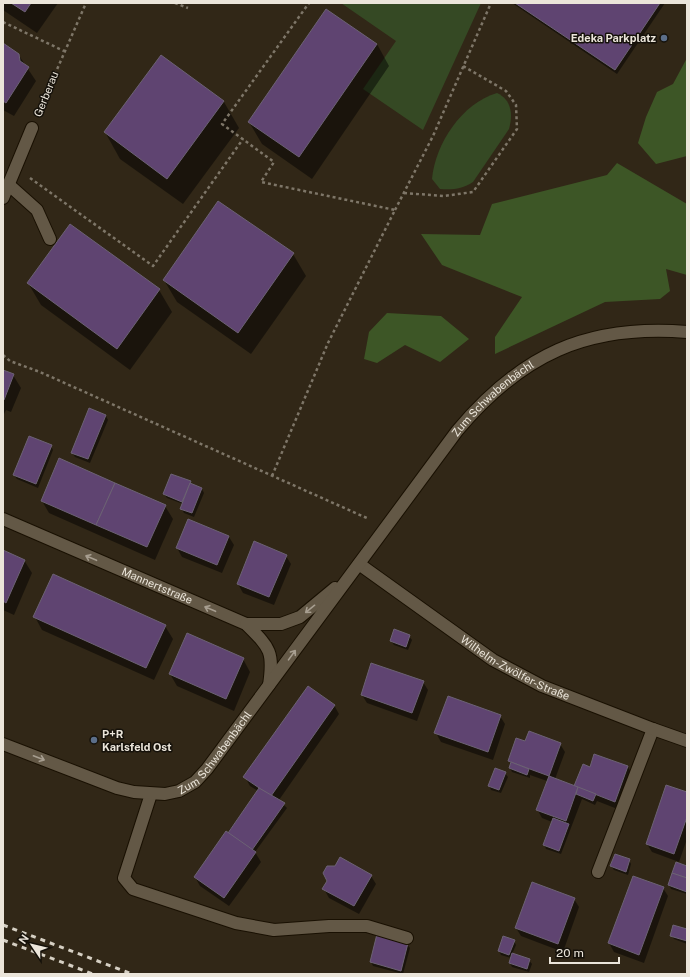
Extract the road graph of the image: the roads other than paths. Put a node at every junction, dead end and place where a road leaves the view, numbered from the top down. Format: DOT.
graph roads {
  1 [pos="32,128"];
  2 [pos="9,185"];
  3 [pos="3,198"];
  4 [pos="50,239"];
  5 [pos="687,332"];
  6 [pos="3,519"];
  7 [pos="359,564"];
  8 [pos="246,624"];
  9 [pos="269,687"];
  10 [pos="653,729"];
  11 [pos="687,741"];
  12 [pos="3,744"];
  13 [pos="152,794"];
  14 [pos="598,872"];
  15 [pos="406,938"];
  1 -- 2 [label="street, Gerberau"];
  2 -- 3 [label="street, Gerberau"];
  2 -- 4 [label="street"];
  5 -- 7 [label="street, Zum Schwabenbächl"];
  8 -- 6 [label="street, Mannertstraße, one-way"];
  7 -- 8 [label="street, Zum Schwabenbächl, one-way"];
  9 -- 7 [label="street, Zum Schwabenbächl, one-way"];
  7 -- 10 [label="street, Wilhelm-Zwölfer-Straße"];
  8 -- 9 [label="street, Mannertstraße"];
  9 -- 13 [label="street, Zum Schwabenbächl"];
  10 -- 11 [label="street, Wilhelm-Zwölfer-Straße"];
  10 -- 14 [label="street"];
  12 -- 13 [label="street, Zum Schwabenbächl, one-way"];
  13 -- 15 [label="street"];
}
